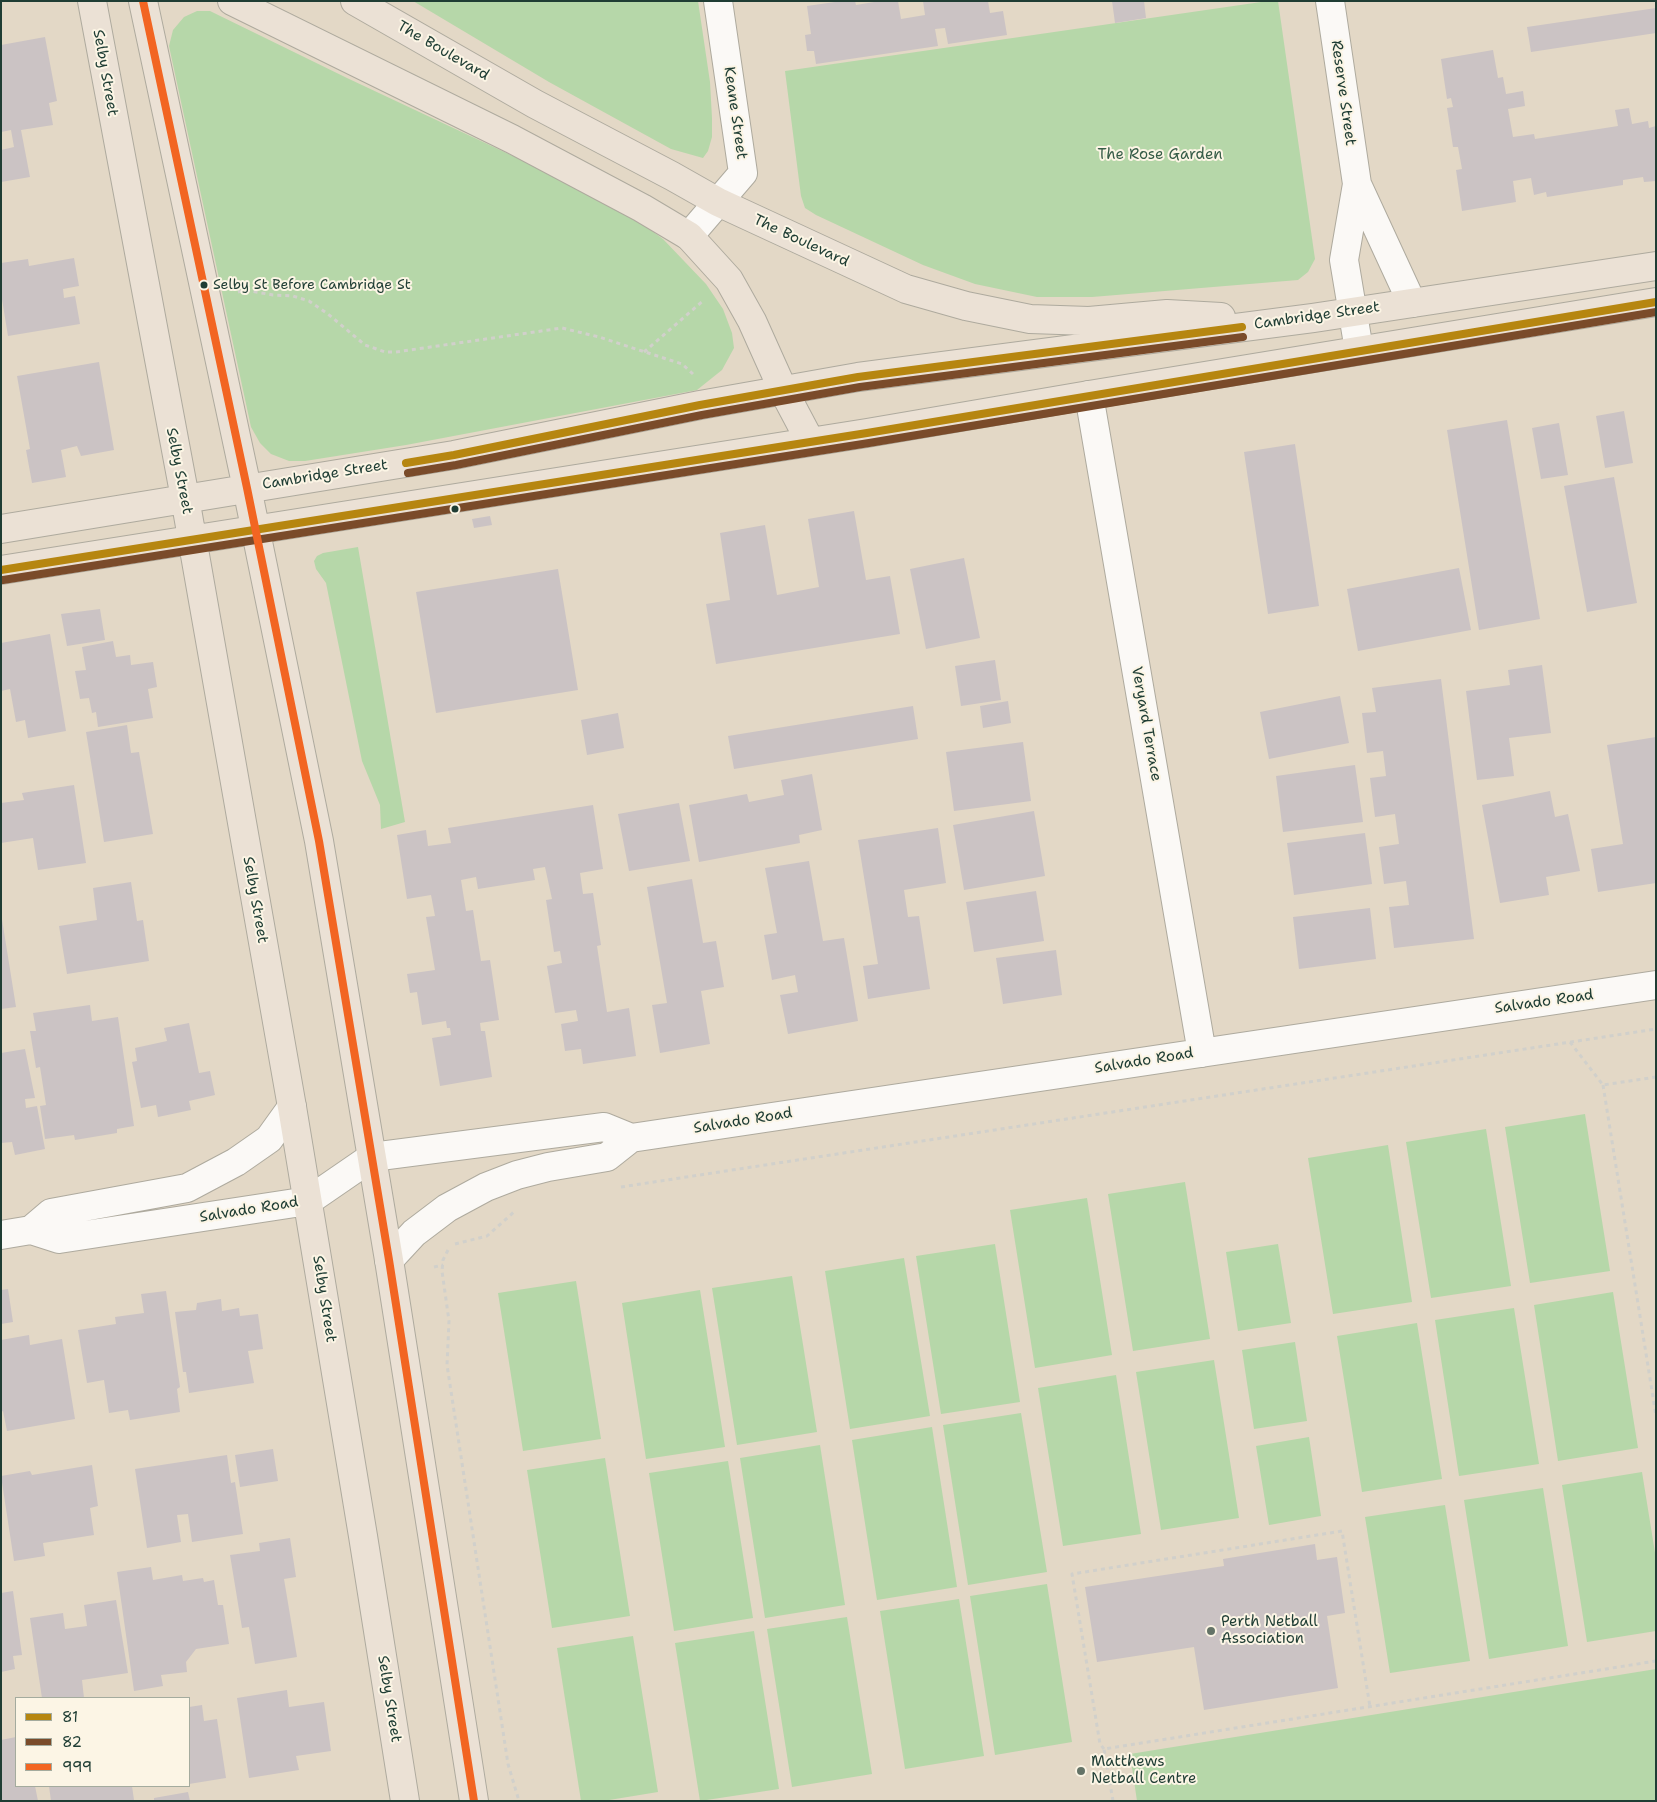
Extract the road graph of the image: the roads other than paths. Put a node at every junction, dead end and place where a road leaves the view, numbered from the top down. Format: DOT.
graph roads {
  1 [pos="92,1"];
  2 [pos="143,1"];
  3 [pos="232,1"];
  4 [pos="355,1"];
  5 [pos="718,1"];
  6 [pos="1330,1"];
  7 [pos="1357,184"];
  8 [pos="718,202"];
  9 [pos="689,236"];
  10 [pos="1656,266"];
  11 [pos="1656,302"];
  12 [pos="1412,303"];
  13 [pos="1352,312"];
  14 [pos="1293,320"];
  15 [pos="1359,350"];
  16 [pos="783,390"];
  17 [pos="1090,395"];
  18 [pos="810,441"];
  19 [pos="247,488"];
  20 [pos="185,498"];
  21 [pos="1,529"];
  22 [pos="256,531"];
  23 [pos="192,541"];
  24 [pos="1,570"];
  25 [pos="1656,985"];
  26 [pos="1202,1053"];
  27 [pos="292,1107"];
  28 [pos="632,1138"];
  29 [pos="372,1157"];
  30 [pos="308,1201"];
  31 [pos="31,1230"];
  32 [pos="1,1235"];
  33 [pos="389,1260"];
  34 [pos="404,1801"];
  35 [pos="474,1801"];
  1 -- 20 [label="main road, Selby Street"];
  2 -- 19 [label="main road"];
  3 -- 9 [label="main road"];
  4 -- 8 [label="main road, The Boulevard"];
  5 -- 8 [label="street, Keane Street"];
  6 -- 7 [label="street, Reserve Street"];
  7 -- 12 [label="street, Reserve Street"];
  7 -- 13 [label="street, Reserve Street"];
  8 -- 9 [label="street, Keane Street"];
  8 -- 14 [label="main road, The Boulevard"];
  9 -- 16 [label="main road"];
  10 -- 12 [label="main road, Cambridge Street"];
  11 -- 15 [label="main road"];
  12 -- 13 [label="main road, Cambridge Street"];
  13 -- 14 [label="main road, Cambridge Street"];
  13 -- 15 [label="street, Reserve Street"];
  14 -- 16 [label="main road, Cambridge Street"];
  15 -- 17 [label="main road"];
  16 -- 18 [label="main road"];
  16 -- 19 [label="main road, Cambridge Street"];
  17 -- 18 [label="main road"];
  17 -- 26 [label="street, Veryard Terrace"];
  18 -- 22 [label="main road"];
  19 -- 20 [label="main road, Cambridge Street"];
  19 -- 22 [label="main road"];
  20 -- 21 [label="main road, Cambridge Street"];
  20 -- 23 [label="main road, Selby Street"];
  22 -- 23 [label="main road"];
  22 -- 29 [label="main road"];
  23 -- 24 [label="main road"];
  23 -- 27 [label="main road, Selby Street"];
  25 -- 26 [label="street, Salvado Road"];
  26 -- 28 [label="street, Salvado Road"];
  27 -- 30 [label="main road, Selby Street"];
  27 -- 31 [label="street"];
  28 -- 29 [label="street, Salvado Road"];
  28 -- 33 [label="street, Salvado Road"];
  29 -- 30 [label="street, Salvado Road"];
  29 -- 33 [label="main road"];
  30 -- 31 [label="street, Salvado Road"];
  30 -- 34 [label="main road, Selby Street"];
  31 -- 32 [label="street, Salvado Road"];
  33 -- 35 [label="main road"];
}
